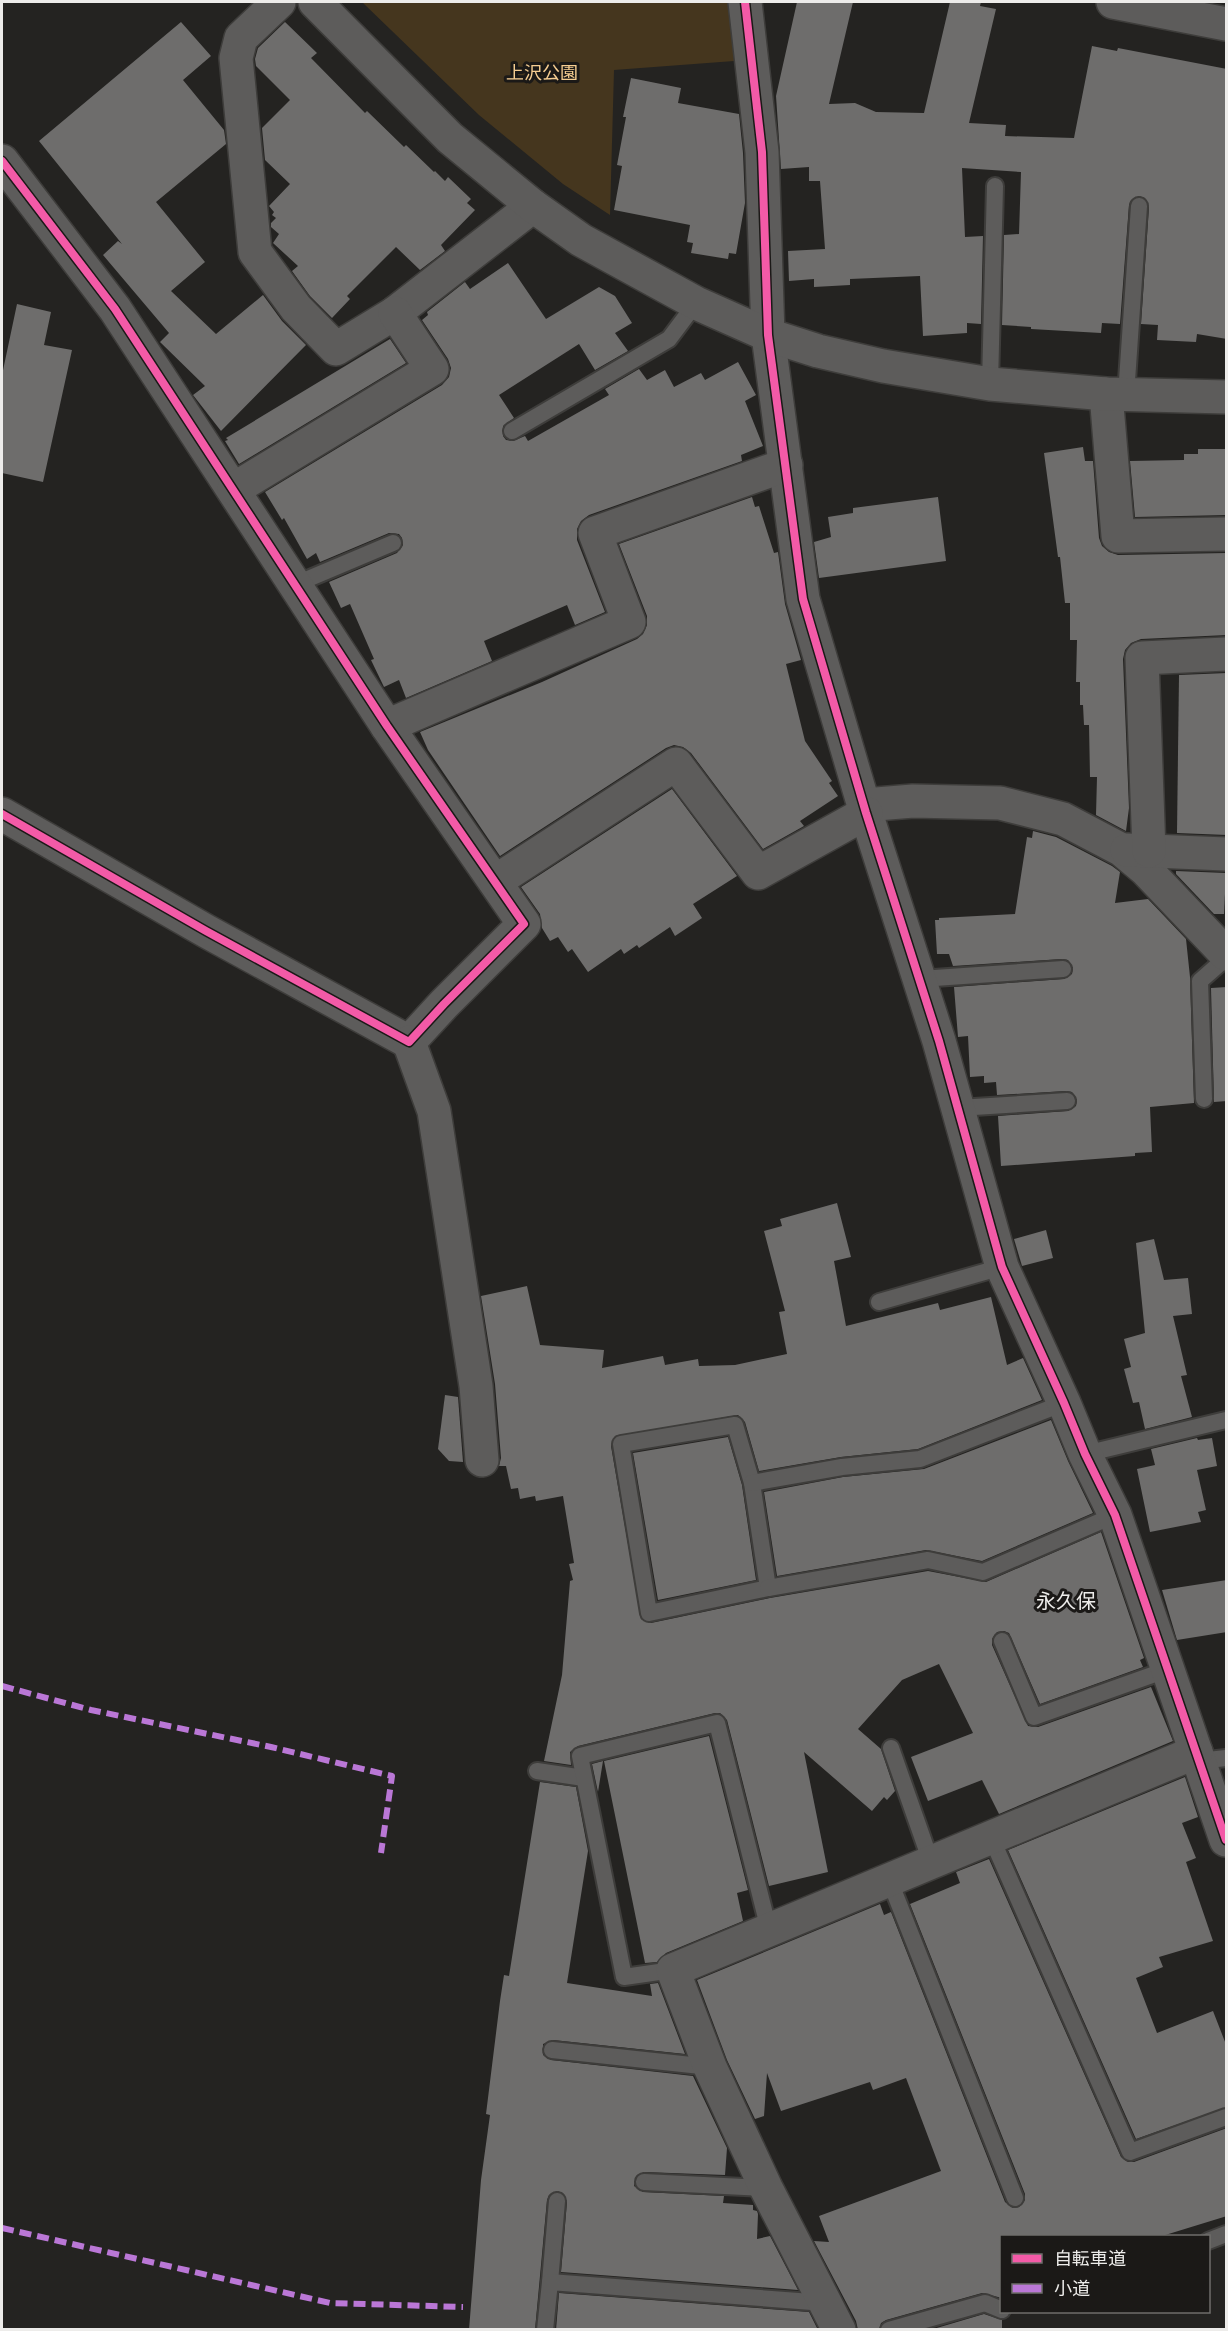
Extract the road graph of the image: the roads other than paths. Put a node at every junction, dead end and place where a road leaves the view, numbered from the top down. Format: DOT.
graph roads {
  1 [pos="279,2"];
  2 [pos="315,2"];
  3 [pos="745,2"];
  4 [pos="1113,2"];
  5 [pos="1227,24"];
  6 [pos="2,161"];
  7 [pos="995,186"];
  8 [pos="533,206"];
  9 [pos="1139,206"];
  10 [pos="696,303"];
  11 [pos="395,313"];
  12 [pos="768,335"];
  13 [pos="990,384"];
  14 [pos="1116,395"];
  15 [pos="1227,397"];
  16 [pos="512,431"];
  17 [pos="786,465"];
  18 [pos="234,489"];
  19 [pos="1227,534"];
  20 [pos="393,543"];
  21 [pos="296,584"];
  22 [pos="1227,654"];
  23 [pos="387,726"];
  24 [pos="865,809"];
  25 [pos="2,814"];
  26 [pos="1136,850"];
  27 [pos="1227,855"];
  28 [pos="496,882"];
  29 [pos="1227,956"];
  30 [pos="1063,969"];
  31 [pos="920,979"];
  32 [pos="409,1042"];
  33 [pos="1204,1099"];
  34 [pos="1067,1101"];
  35 [pos="958,1108"];
  36 [pos="1002,1266"];
  37 [pos="879,1302"];
  38 [pos="1064,1403"];
  39 [pos="1227,1420"];
  40 [pos="1084,1454"];
  41 [pos="482,1460"];
  42 [pos="752,1483"];
  43 [pos="1115,1515"];
  44 [pos="768,1588"];
  45 [pos="1002,1641"];
  46 [pos="1169,1669"];
  47 [pos="891,1748"];
  48 [pos="1207,1757"];
  49 [pos="537,1771"];
  50 [pos="584,1778"];
  51 [pos="991,1838"];
  52 [pos="1227,1840"];
  53 [pos="931,1862"];
  54 [pos="889,1880"];
  55 [pos="769,1930"];
  56 [pos="673,1970"];
  57 [pos="552,2050"];
  58 [pos="710,2067"];
  59 [pos="1227,2117"];
  60 [pos="644,2182"];
  61 [pos="766,2188"];
  62 [pos="1015,2198"];
  63 [pos="557,2201"];
  64 [pos="1227,2235"];
  65 [pos="1210,2241"];
  66 [pos="550,2282"];
  67 [pos="1000,2309"];
  68 [pos="832,2316"];
  69 [pos="545,2330"];
  70 [pos="889,2330"];
  1 -- 11 [label="street"];
  2 -- 8 [label="street"];
  3 -- 12 [label="street"];
  4 -- 5 [label="street"];
  6 -- 18 [label="street"];
  7 -- 13 [label="lane"];
  8 -- 10 [label="street"];
  8 -- 11 [label="street"];
  9 -- 14 [label="lane"];
  10 -- 12 [label="street"];
  10 -- 16 [label="lane"];
  11 -- 18 [label="street"];
  12 -- 13 [label="street"];
  12 -- 17 [label="street"];
  13 -- 14 [label="street"];
  14 -- 15 [label="street"];
  14 -- 19 [label="street"];
  17 -- 23 [label="street"];
  17 -- 24 [label="street"];
  18 -- 21 [label="street"];
  20 -- 21 [label="lane"];
  21 -- 23 [label="street"];
  22 -- 26 [label="street"];
  23 -- 28 [label="street"];
  24 -- 26 [label="street"];
  24 -- 28 [label="street"];
  24 -- 31 [label="street"];
  25 -- 32 [label="street"];
  26 -- 27 [label="street"];
  26 -- 29 [label="street"];
  28 -- 32 [label="street"];
  29 -- 33 [label="lane"];
  30 -- 31 [label="lane"];
  31 -- 35 [label="street"];
  32 -- 41 [label="street"];
  34 -- 35 [label="lane"];
  35 -- 36 [label="street"];
  36 -- 37 [label="lane"];
  36 -- 38 [label="street"];
  38 -- 40 [label="street"];
  38 -- 42 [label="lane"];
  39 -- 40 [label="lane"];
  40 -- 43 [label="street"];
  42 -- 44 [label="lane"];
  42 -- 44 [label="lane"];
  43 -- 44 [label="lane"];
  43 -- 46 [label="street"];
  45 -- 46 [label="lane"];
  46 -- 48 [label="street"];
  47 -- 53 [label="lane"];
  48 -- 51 [label="street"];
  48 -- 52 [label="street"];
  49 -- 50 [label="lane"];
  50 -- 55 [label="lane"];
  50 -- 56 [label="lane"];
  51 -- 53 [label="street"];
  51 -- 59 [label="lane"];
  53 -- 54 [label="street"];
  54 -- 55 [label="street"];
  54 -- 62 [label="lane"];
  55 -- 56 [label="street"];
  56 -- 58 [label="street"];
  57 -- 58 [label="lane"];
  58 -- 61 [label="street"];
  60 -- 61 [label="lane"];
  61 -- 68 [label="street"];
  63 -- 66 [label="lane"];
  64 -- 65 [label="lane"];
  66 -- 68 [label="lane"];
  66 -- 69 [label="lane"];
  67 -- 70 [label="lane"];
}
